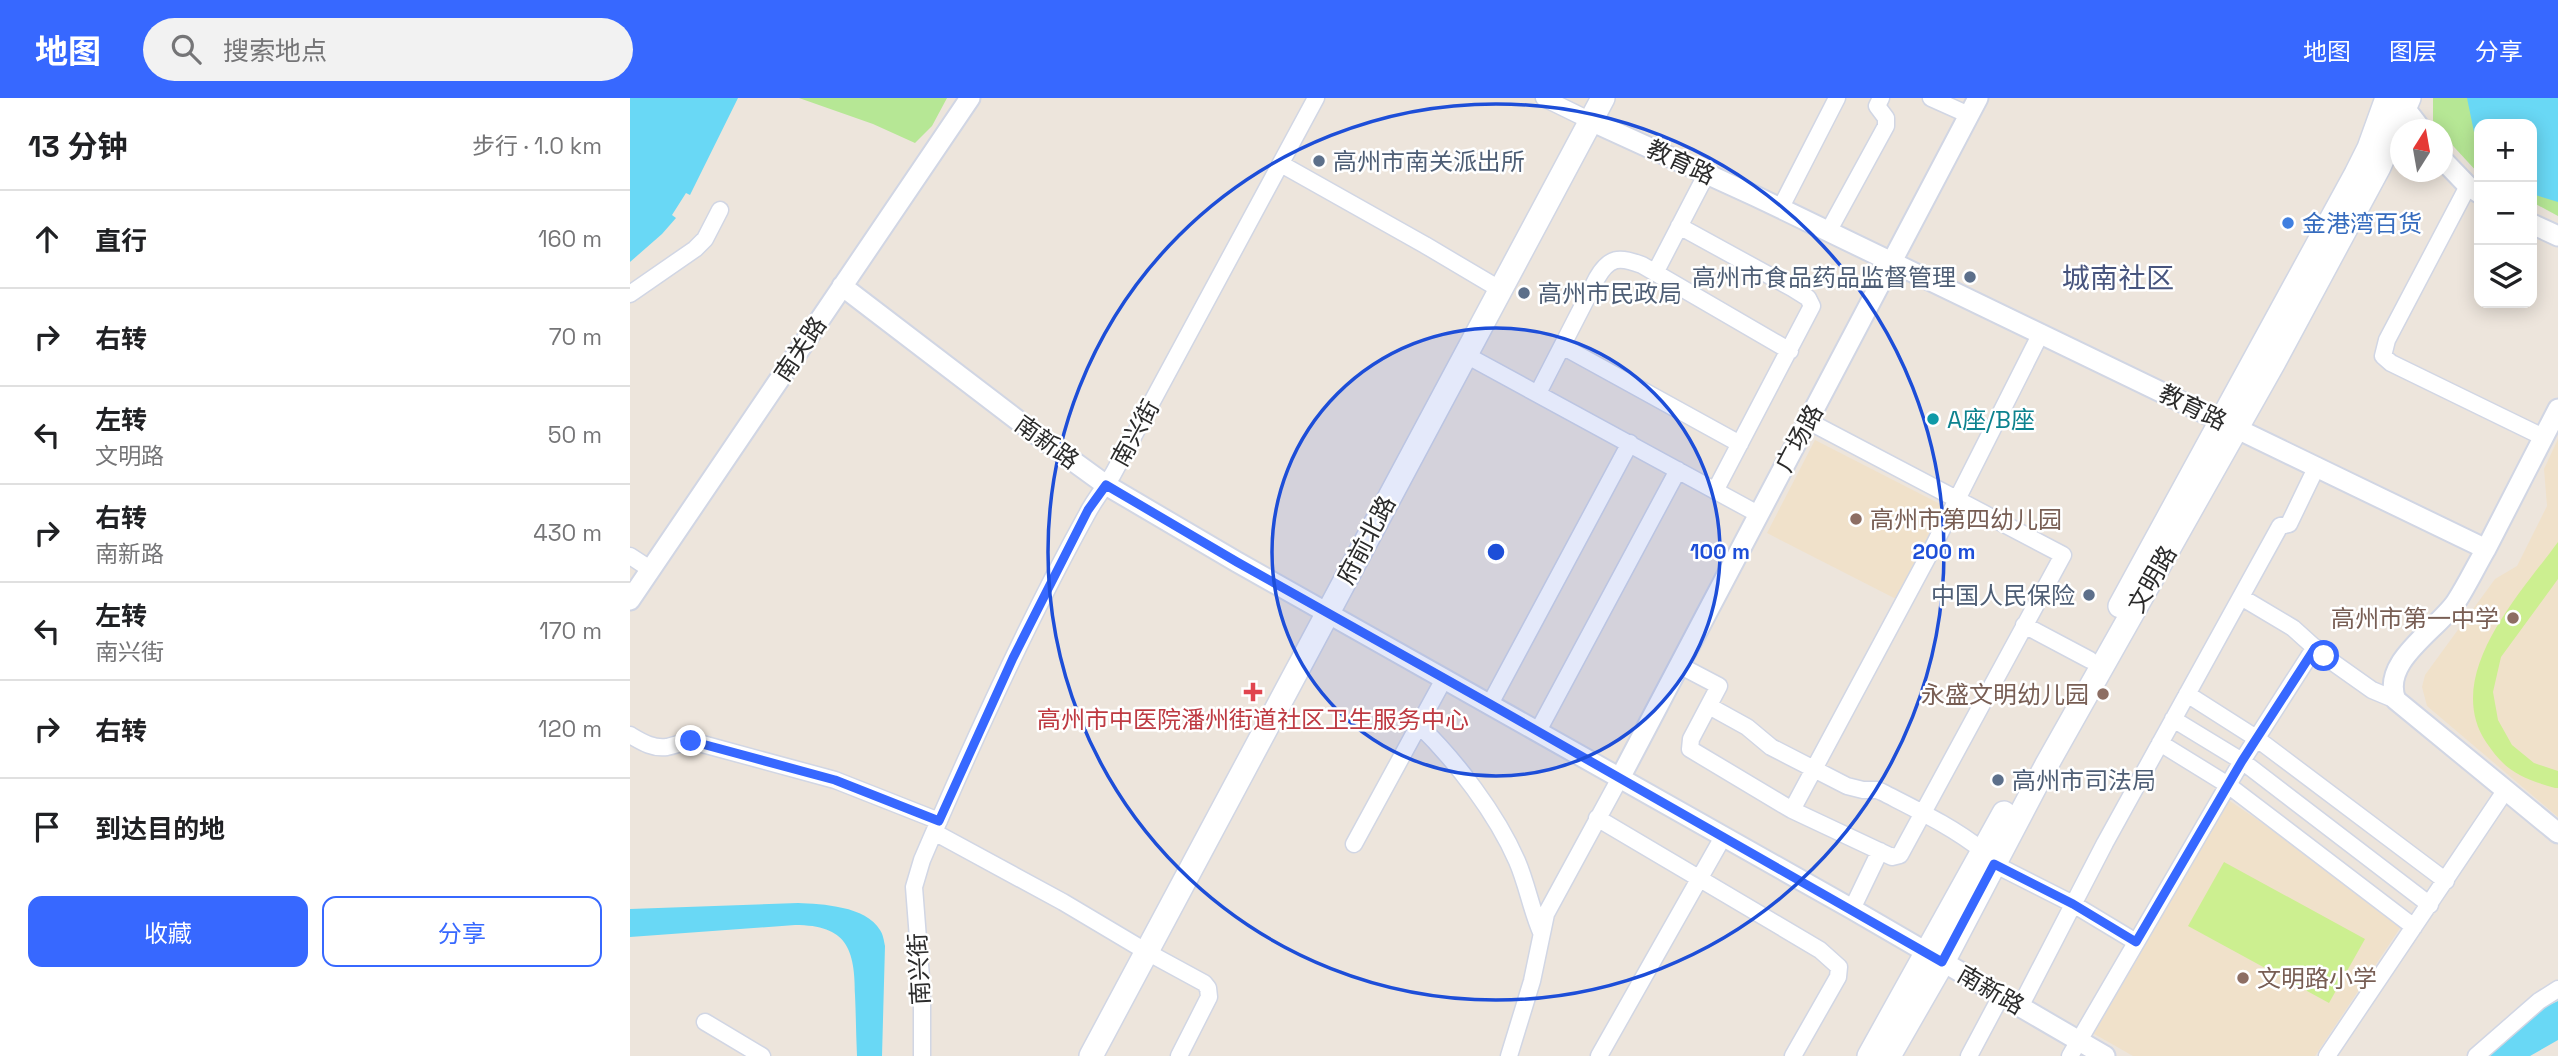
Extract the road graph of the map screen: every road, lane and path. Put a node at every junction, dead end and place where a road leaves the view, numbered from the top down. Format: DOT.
graph roads {
  1 [pos="970,98"];
  2 [pos="1316,98"];
  3 [pos="1544,98"];
  4 [pos="1603,98"];
  5 [pos="1837,98"];
  6 [pos="1881,98"];
  7 [pos="1930,98"];
  8 [pos="2400,100"];
  9 [pos="1973,107"];
  10 [pos="2413,119"];
  11 [pos="1591,121"];
  12 [pos="1281,164"];
  13 [pos="2453,170"];
  14 [pos="1707,173"];
  15 [pos="2474,190"];
  16 [pos="1780,209"];
  17 [pos="720,210"];
  18 [pos="1679,226"];
  19 [pos="2537,226"];
  20 [pos="1828,232"];
  21 [pos="2558,236"];
  22 [pos="1891,261"];
  23 [pos="1655,273"];
  24 [pos="842,286"];
  25 [pos="1501,290"];
  26 [pos="630,294"];
  27 [pos="2041,333"];
  28 [pos="1562,346"];
  29 [pos="1790,351"];
  30 [pos="1466,355"];
  31 [pos="1538,393"];
  32 [pos="2558,409"];
  33 [pos="1808,421"];
  34 [pos="2230,424"];
  35 [pos="2543,438"];
  36 [pos="1630,443"];
  37 [pos="1740,444"];
  38 [pos="2317,466"];
  39 [pos="1678,470"];
  40 [pos="1106,485"];
  41 [pos="1715,491"];
  42 [pos="1957,500"];
  43 [pos="1758,514"];
  44 [pos="2486,549"];
  45 [pos="630,556"];
  46 [pos="650,569"];
  47 [pos="2241,597"];
  48 [pos="630,600"];
  49 [pos="1327,613"];
  50 [pos="2024,625"];
  51 [pos="2315,648"];
  52 [pos="2090,660"];
  53 [pos="1679,665"];
  54 [pos="1444,679"];
  55 [pos="2187,694"];
  56 [pos="2396,700"];
  57 [pos="1490,704"];
  58 [pos="1709,706"];
  59 [pos="2173,719"];
  60 [pos="1419,725"];
  61 [pos="1538,731"];
  62 [pos="630,735"];
  63 [pos="2256,738"];
  64 [pos="2160,743"];
  65 [pos="2242,761"];
  66 [pos="1814,769"];
  67 [pos="1620,778"];
  68 [pos="2228,785"];
  69 [pos="2505,791"];
  70 [pos="1792,810"];
  71 [pos="1923,813"];
  72 [pos="1597,818"];
  73 [pos="936,827"];
  74 [pos="2558,833"];
  75 [pos="1723,837"];
  76 [pos="1354,844"];
  77 [pos="1880,851"];
  78 [pos="1989,858"];
  79 [pos="1700,879"];
  80 [pos="2445,881"];
  81 [pos="2073,904"];
  82 [pos="2430,905"];
  83 [pos="1852,909"];
  84 [pos="2414,927"];
  85 [pos="1541,932"];
  86 [pos="2136,942"];
  87 [pos="1147,952"];
  88 [pos="1934,957"];
  89 [pos="2558,989"];
  90 [pos="2001,996"];
  91 [pos="2020,1007"];
  92 [pos="705,1022"];
  93 [pos="2074,1048"];
  94 [pos="762,1056"];
  95 [pos="922,1056"];
  96 [pos="1091,1056"];
  97 [pos="1179,1056"];
  98 [pos="1509,1056"];
  99 [pos="1600,1056"];
  100 [pos="1793,1056"];
  101 [pos="1869,1056"];
  102 [pos="1889,1056"];
  103 [pos="1969,1056"];
  104 [pos="2105,1056"];
  105 [pos="2327,1056"];
  106 [pos="2476,1056"];
  1 -- 24 [label="street, 南关路"];
  2 -- 12 [label="street, 南兴街"];
  3 -- 11 [label="street, 教育路"];
  4 -- 11 [label="main road, 府前北路"];
  5 -- 16 [label="street"];
  6 -- 20 [label="street"];
  7 -- 9 [label="street"];
  8 -- 10 [label="street"];
  8 -- 34 [label="main road, 文明路"];
  9 -- 22 [label="street, 广场路"];
  11 -- 14 [label="street, 教育路"];
  11 -- 25 [label="main road, 府前北路"];
  12 -- 25 [label="street"];
  12 -- 40 [label="street, 南兴街"];
  13 -- 15 [label="street"];
  14 -- 16 [label="street, 教育路"];
  14 -- 18 [label="street"];
  15 -- 35 [label="street"];
  16 -- 20 [label="street, 教育路"];
  17 -- 26 [label="street"];
  18 -- 23 [label="street"];
  18 -- 29 [label="street"];
  19 -- 21 [label="street"];
  20 -- 22 [label="street, 教育路"];
  22 -- 27 [label="street, 教育路"];
  22 -- 33 [label="street, 广场路"];
  23 -- 28 [label="street"];
  23 -- 29 [label="street"];
  24 -- 40 [label="street, 南新路"];
  24 -- 46 [label="street, 南关路"];
  25 -- 30 [label="main road, 府前北路"];
  27 -- 34 [label="street, 教育路"];
  27 -- 42 [label="street"];
  28 -- 31 [label="street"];
  28 -- 37 [label="street"];
  29 -- 37 [label="street"];
  30 -- 31 [label="street"];
  30 -- 49 [label="main road, 府前北路"];
  31 -- 36 [label="street"];
  32 -- 35 [label="street"];
  33 -- 42 [label="street"];
  33 -- 43 [label="street, 广场路"];
  34 -- 38 [label="street, 教育路"];
  34 -- 52 [label="main road, 文明路"];
  34 -- 78 [label="main road, 文明路"];
  35 -- 44 [label="street"];
  36 -- 39 [label="street"];
  36 -- 57 [label="street"];
  37 -- 41 [label="street"];
  38 -- 44 [label="street, 教育路"];
  38 -- 47 [label="street"];
  39 -- 41 [label="street"];
  39 -- 61 [label="street"];
  40 -- 49 [label="street, 南新路"];
  40 -- 73 [label="street, 南兴街"];
  41 -- 43 [label="street"];
  42 -- 50 [label="street"];
  42 -- 66 [label="street"];
  43 -- 53 [label="street, 广场路"];
  44 -- 56 [label="street"];
  45 -- 46 [label="street"];
  46 -- 48 [label="street, 南关路"];
  47 -- 51 [label="street"];
  47 -- 55 [label="street"];
  49 -- 54 [label="street, 南新路"];
  49 -- 87 [label="main road, 府前北路"];
  50 -- 52 [label="street"];
  50 -- 71 [label="street"];
  51 -- 56 [label="street"];
  51 -- 63 [label="street"];
  52 -- 78 [label="main road, 文明路"];
  53 -- 58 [label="street"];
  53 -- 67 [label="street, 广场路"];
  54 -- 57 [label="street, 南新路"];
  54 -- 60 [label="street"];
  55 -- 59 [label="street"];
  55 -- 63 [label="street"];
  56 -- 69 [label="street"];
  57 -- 61 [label="street, 南新路"];
  58 -- 66 [label="street"];
  58 -- 70 [label="street"];
  59 -- 64 [label="street"];
  59 -- 65 [label="street"];
  60 -- 76 [label="street"];
  60 -- 85 [label="street"];
  61 -- 67 [label="street, 南新路"];
  62 -- 73 [label="street"];
  63 -- 65 [label="street"];
  63 -- 80 [label="street"];
  64 -- 68 [label="street"];
  64 -- 81 [label="street"];
  65 -- 68 [label="street"];
  65 -- 82 [label="street"];
  66 -- 70 [label="street"];
  66 -- 71 [label="street"];
  67 -- 72 [label="street"];
  67 -- 75 [label="street, 南新路"];
  68 -- 84 [label="street"];
  68 -- 86 [label="street"];
  69 -- 74 [label="street"];
  69 -- 80 [label="street"];
  70 -- 77 [label="street"];
  71 -- 77 [label="street"];
  71 -- 78 [label="street"];
  72 -- 79 [label="street"];
  72 -- 85 [label="street"];
  73 -- 87 [label="street"];
  73 -- 95 [label="street, 南兴街"];
  75 -- 79 [label="street"];
  75 -- 83 [label="street, 南新路"];
  77 -- 83 [label="street"];
  78 -- 81 [label="street"];
  78 -- 88 [label="main road, 文明路"];
  79 -- 99 [label="street"];
  79 -- 100 [label="street"];
  80 -- 82 [label="street"];
  81 -- 86 [label="street"];
  81 -- 91 [label="street"];
  82 -- 84 [label="street"];
  83 -- 88 [label="street, 南新路"];
  84 -- 105 [label="street"];
  85 -- 98 [label="street"];
  86 -- 93 [label="street"];
  87 -- 96 [label="main road, 府前北路"];
  87 -- 97 [label="street"];
  88 -- 90 [label="street, 南新路"];
  88 -- 101 [label="main road, 文明路"];
  88 -- 102 [label="main road, 文明路"];
  89 -- 106 [label="street"];
  90 -- 91 [label="street, 南新路"];
  90 -- 103 [label="street"];
  91 -- 93 [label="street, 南新路"];
  92 -- 94 [label="street"];
  93 -- 104 [label="street, 南新路"];
}
